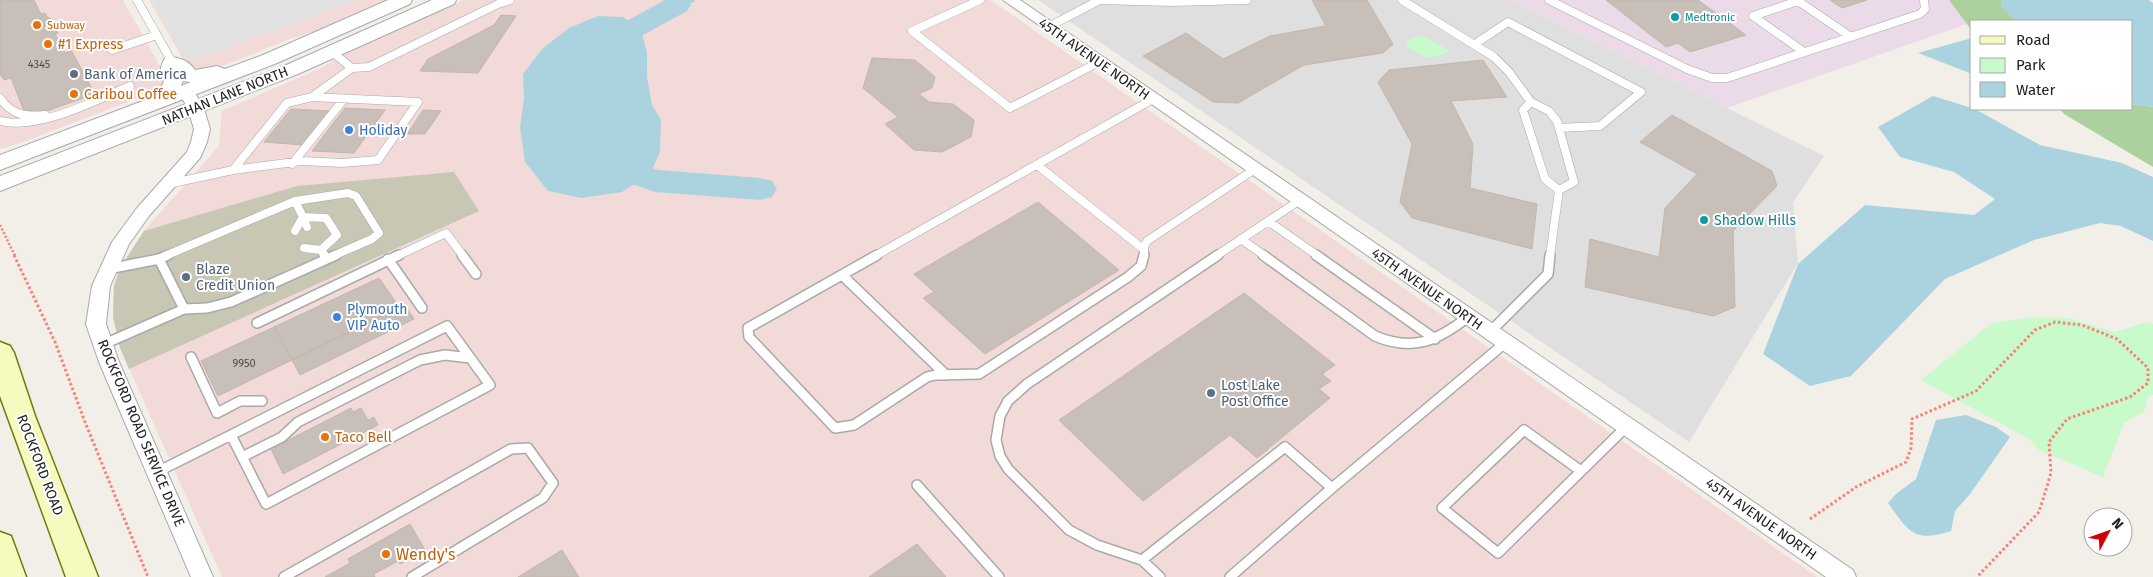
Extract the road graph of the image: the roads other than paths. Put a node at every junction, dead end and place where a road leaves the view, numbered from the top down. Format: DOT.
graph roads {
  1 [pos="137,0"];
  2 [pos="403,0"];
  3 [pos="510,0"];
  4 [pos="980,0"];
  5 [pos="1010,0"];
  6 [pos="1247,0"];
  7 [pos="1402,0"];
  8 [pos="1549,0"];
  9 [pos="1924,0"];
  10 [pos="436,2"];
  11 [pos="1048,27"];
  12 [pos="157,35"];
  13 [pos="1851,36"];
  14 [pos="315,40"];
  15 [pos="1475,44"];
  16 [pos="112,50"];
  17 [pos="332,52"];
  18 [pos="1804,52"];
  19 [pos="172,62"];
  20 [pos="1099,62"];
  21 [pos="352,68"];
  22 [pos="130,86"];
  23 [pos="0,98"];
  24 [pos="312,98"];
  25 [pos="344,99"];
  26 [pos="1153,99"];
  27 [pos="191,100"];
  28 [pos="1530,102"];
  29 [pos="151,105"];
  30 [pos="57,113"];
  31 [pos="0,121"];
  32 [pos="1559,128"];
  33 [pos="0,163"];
  34 [pos="291,164"];
  35 [pos="1037,165"];
  36 [pos="1254,169"];
  37 [pos="233,170"];
  38 [pos="0,184"];
  39 [pos="166,185"];
  40 [pos="1559,190"];
  41 [pos="1300,200"];
  42 [pos="294,201"];
  43 [pos="303,218"];
  44 [pos="1268,221"];
  45 [pos="307,226"];
  46 [pos="295,231"];
  47 [pos="1241,239"];
  48 [pos="319,246"];
  49 [pos="304,248"];
  50 [pos="1142,248"];
  51 [pos="159,259"];
  52 [pos="388,259"];
  53 [pos="326,260"];
  54 [pos="108,269"];
  55 [pos="476,274"];
  56 [pos="842,275"];
  57 [pos="422,308"];
  58 [pos="184,309"];
  59 [pos="1468,317"];
  60 [pos="257,323"];
  61 [pos="1490,332"];
  62 [pos="1435,339"];
  63 [pos="1505,343"];
  64 [pos="102,345"];
  65 [pos="0,353"];
  66 [pos="191,357"];
  67 [pos="471,358"];
  68 [pos="946,375"];
  69 [pos="262,401"];
  70 [pos="1626,426"];
  71 [pos="230,435"];
  72 [pos="242,457"];
  73 [pos="1581,471"];
  74 [pos="157,472"];
  75 [pos="917,485"];
  76 [pos="1332,488"];
  77 [pos="0,546"];
  78 [pos="1142,560"];
  79 [pos="10,577"];
  80 [pos="82,577"];
  81 [pos="202,577"];
  82 [pos="284,577"];
  83 [pos="412,577"];
  84 [pos="999,577"];
  85 [pos="1160,577"];
  86 [pos="1230,577"];
  87 [pos="1845,577"];
  1 -- 12 [label="lane"];
  2 -- 14 [label="street, NATHAN LANE NORTH"];
  3 -- 21 [label="lane"];
  4 -- 20 [label="lane"];
  5 -- 11 [label="street, 45TH AVENUE NORTH"];
  6 -- 11 [label="lane"];
  7 -- 15 [label="lane"];
  8 -- 18 [label="lane"];
  9 -- 13 [label="lane"];
  10 -- 17 [label="street, NATHAN LANE NORTH"];
  11 -- 20 [label="street, 45TH AVENUE NORTH"];
  12 -- 16 [label="lane"];
  12 -- 19 [label="lane"];
  13 -- 18 [label="lane"];
  13 -- 18 [label="lane"];
  14 -- 19 [label="street"];
  14 -- 27 [label="street, NATHAN LANE NORTH"];
  15 -- 28 [label="lane"];
  15 -- 32 [label="lane"];
  17 -- 21 [label="lane"];
  17 -- 27 [label="street, NATHAN LANE NORTH"];
  19 -- 29 [label="street"];
  20 -- 26 [label="street, 45TH AVENUE NORTH"];
  21 -- 24 [label="lane"];
  22 -- 30 [label="lane"];
  23 -- 30 [label="lane"];
  24 -- 25 [label="lane"];
  24 -- 37 [label="lane"];
  25 -- 34 [label="lane"];
  25 -- 34 [label="lane"];
  26 -- 35 [label="lane"];
  26 -- 36 [label="street, 45TH AVENUE NORTH"];
  27 -- 29 [label="street, NATHAN LANE NORTH"];
  27 -- 38 [label="street, NATHAN LANE NORTH"];
  27 -- 39 [label="street, ROCKFORD ROAD SERVICE DRIVE"];
  28 -- 32 [label="lane"];
  28 -- 40 [label="lane"];
  29 -- 33 [label="street, NATHAN LANE NORTH"];
  30 -- 31 [label="lane"];
  32 -- 40 [label="lane"];
  34 -- 37 [label="lane"];
  35 -- 50 [label="lane"];
  35 -- 56 [label="lane"];
  36 -- 41 [label="street, 45TH AVENUE NORTH"];
  36 -- 50 [label="lane"];
  37 -- 39 [label="lane"];
  39 -- 54 [label="street, ROCKFORD ROAD SERVICE DRIVE"];
  40 -- 61 [label="lane"];
  41 -- 44 [label="lane"];
  41 -- 59 [label="street, 45TH AVENUE NORTH"];
  42 -- 43 [label="lane"];
  42 -- 51 [label="lane"];
  42 -- 53 [label="lane"];
  43 -- 45 [label="lane"];
  43 -- 46 [label="lane"];
  43 -- 48 [label="lane"];
  44 -- 47 [label="lane"];
  44 -- 62 [label="lane"];
  47 -- 62 [label="lane"];
  47 -- 78 [label="lane"];
  48 -- 49 [label="lane"];
  48 -- 53 [label="lane"];
  50 -- 68 [label="lane"];
  51 -- 54 [label="lane"];
  51 -- 58 [label="lane"];
  52 -- 55 [label="lane"];
  52 -- 57 [label="lane"];
  52 -- 60 [label="lane"];
  53 -- 58 [label="lane"];
  54 -- 64 [label="street, ROCKFORD ROAD SERVICE DRIVE"];
  56 -- 68 [label="lane"];
  56 -- 68 [label="lane"];
  58 -- 64 [label="lane"];
  59 -- 61 [label="street, 45TH AVENUE NORTH"];
  59 -- 62 [label="lane"];
  61 -- 63 [label="street, 45TH AVENUE NORTH"];
  63 -- 70 [label="street, 45TH AVENUE NORTH"];
  63 -- 76 [label="lane"];
  64 -- 74 [label="street, ROCKFORD ROAD SERVICE DRIVE"];
  65 -- 80 [label="main road, ROCKFORD ROAD"];
  66 -- 69 [label="lane"];
  67 -- 71 [label="lane"];
  67 -- 72 [label="lane"];
  67 -- 72 [label="lane"];
  70 -- 73 [label="lane"];
  70 -- 87 [label="street, 45TH AVENUE NORTH"];
  71 -- 72 [label="lane"];
  71 -- 74 [label="lane"];
  73 -- 73 [label="lane"];
  74 -- 81 [label="street, ROCKFORD ROAD SERVICE DRIVE"];
  75 -- 84 [label="lane"];
  76 -- 78 [label="lane"];
  76 -- 86 [label="lane"];
  77 -- 79 [label="main road"];
  78 -- 85 [label="lane"];
  82 -- 83 [label="lane"];
}
